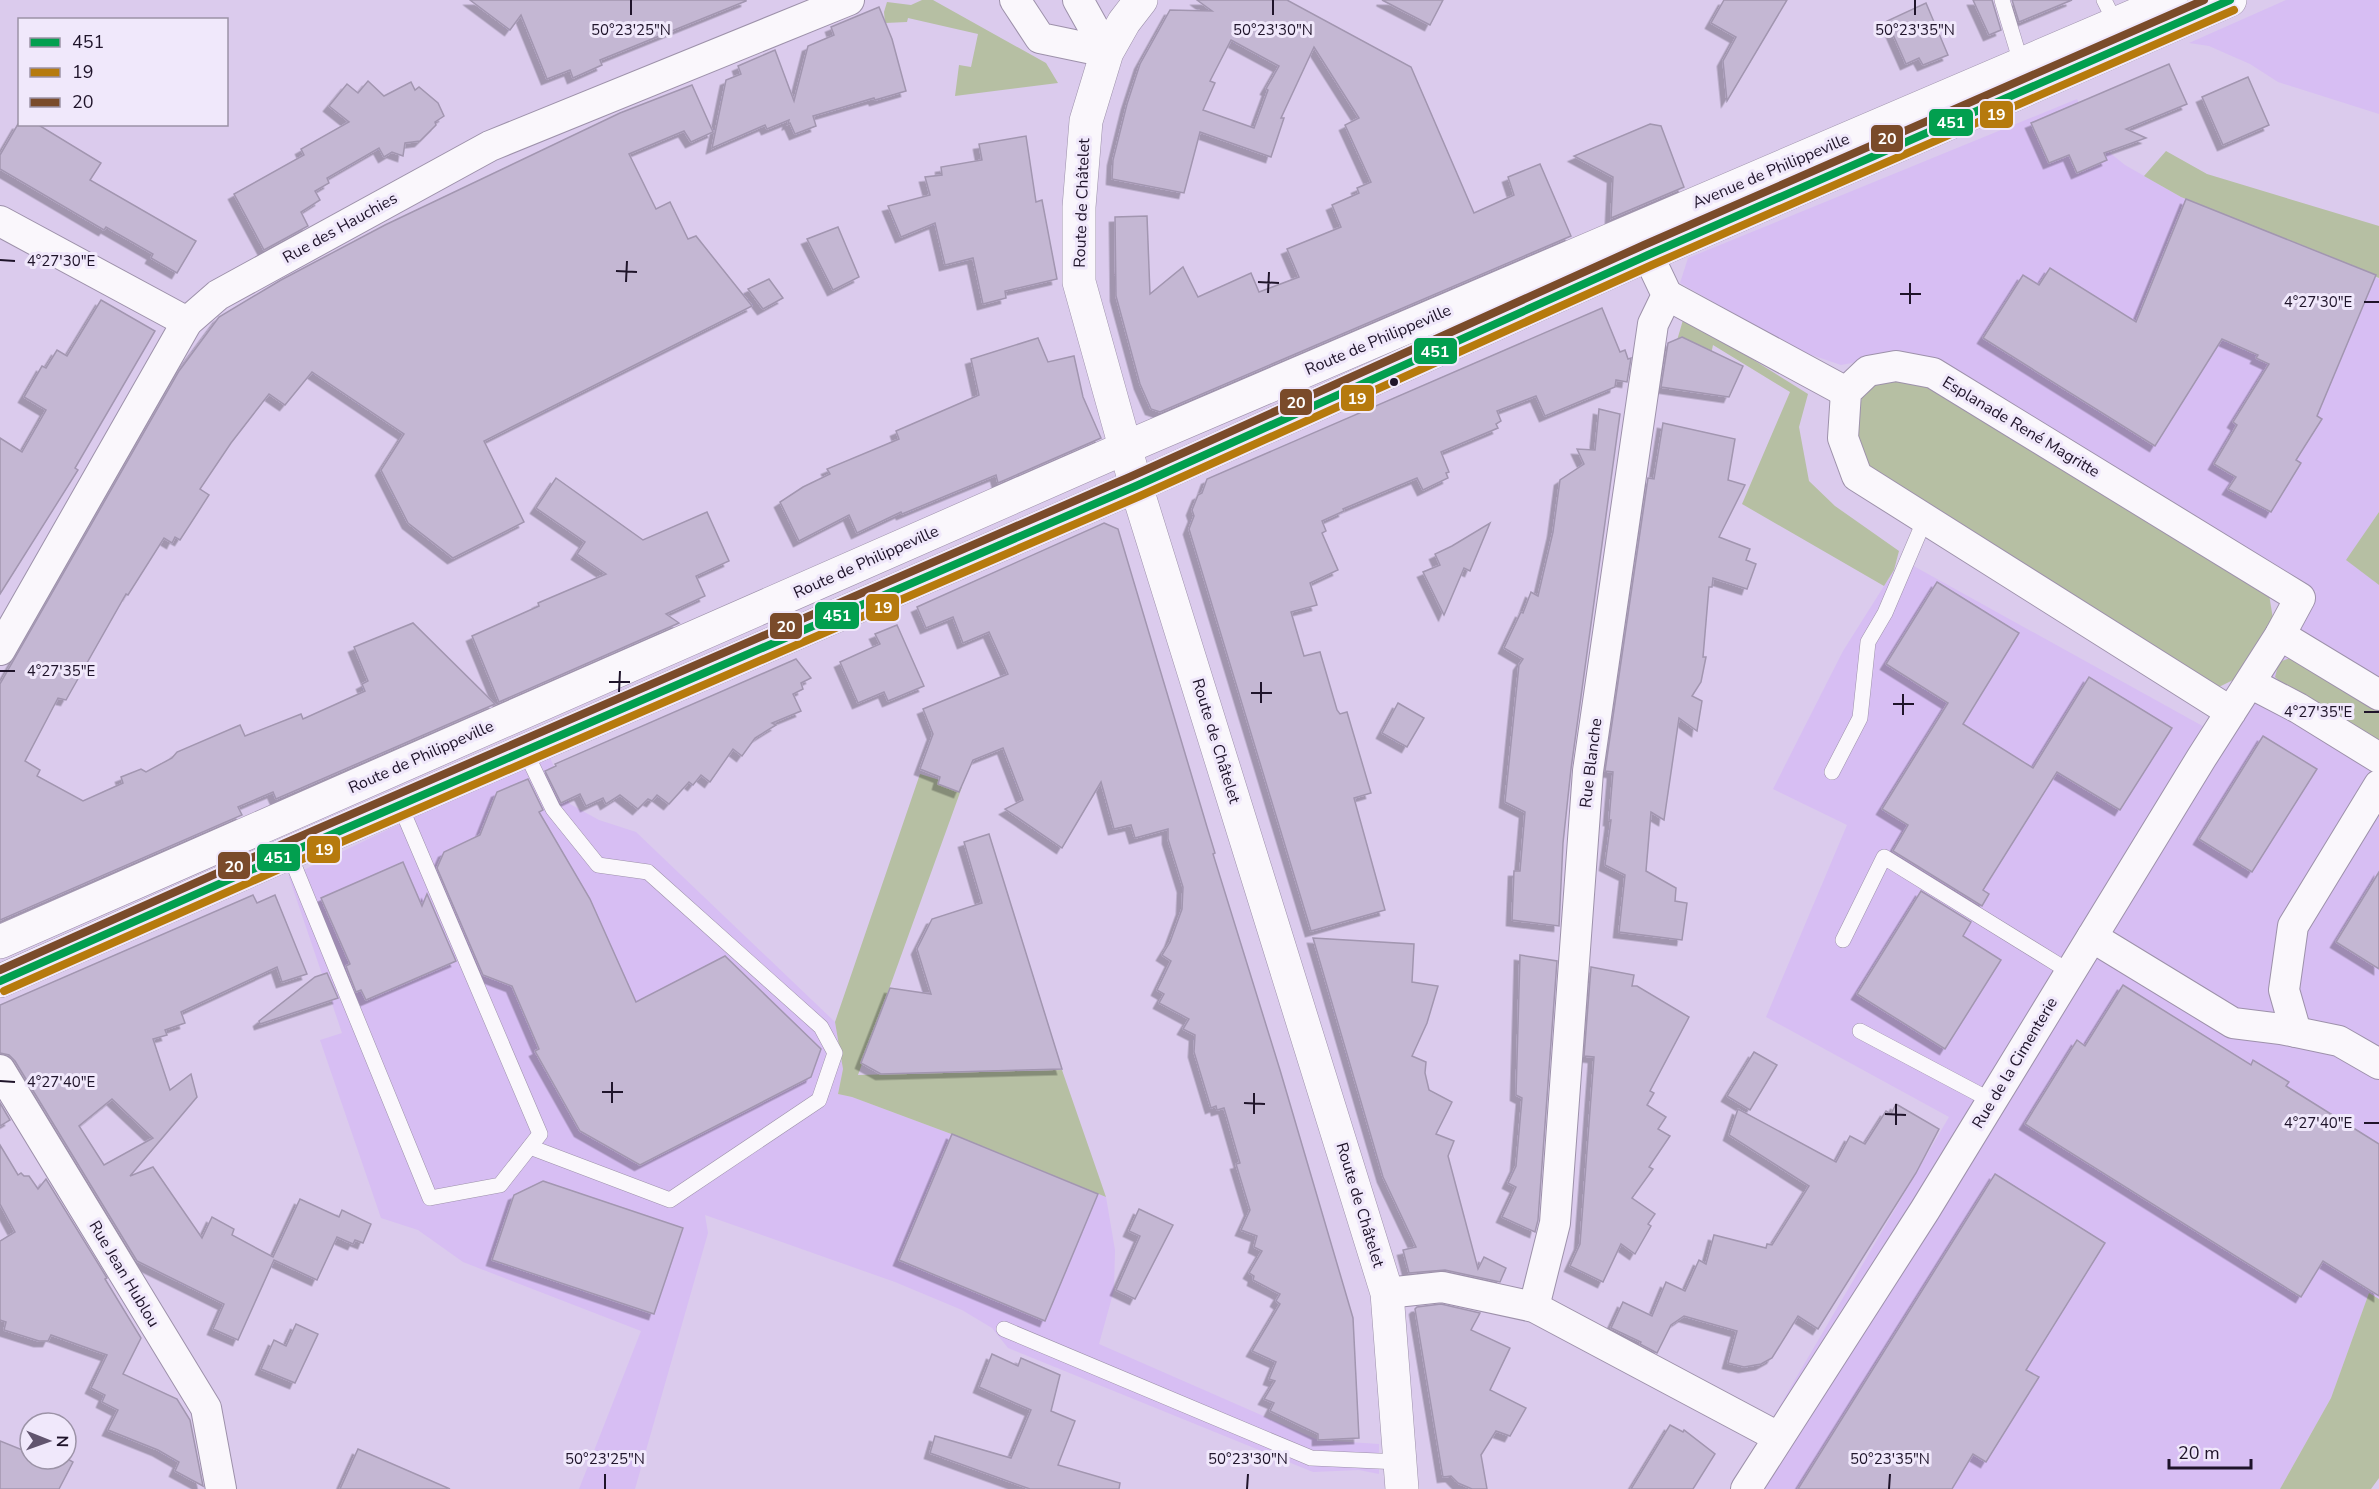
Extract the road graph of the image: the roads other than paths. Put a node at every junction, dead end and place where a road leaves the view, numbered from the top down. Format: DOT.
graph roads {
  1 [pos="849,0"];
  2 [pos="1015,0"];
  3 [pos="1078,0"];
  4 [pos="1141,0"];
  5 [pos="2002,0"];
  6 [pos="2171,0"];
  7 [pos="2230,0"];
  8 [pos="2115,23"];
  9 [pos="1107,52"];
  10 [pos="2026,76"];
  11 [pos="0,221"];
  12 [pos="1642,242"];
  13 [pos="1667,295"];
  14 [pos="187,322"];
  15 [pos="1846,392"];
  16 [pos="1126,447"];
  17 [pos="1137,486"];
  18 [pos="1925,519"];
  19 [pos="2280,635"];
  20 [pos="0,650"];
  21 [pos="2250,683"];
  22 [pos="2379,695"];
  23 [pos="2230,712"];
  24 [pos="525,751"];
  25 [pos="2379,759"];
  26 [pos="1832,772"];
  27 [pos="2379,785"];
  28 [pos="400,805"];
  29 [pos="289,853"];
  30 [pos="2092,937"];
  31 [pos="1843,940"];
  32 [pos="0,942"];
  33 [pos="2070,972"];
  34 [pos="0,981"];
  35 [pos="1860,1031"];
  36 [pos="2296,1032"];
  37 [pos="2379,1064"];
  38 [pos="0,1070"];
  39 [pos="1992,1101"];
  40 [pos="530,1147"];
  41 [pos="1387,1293"];
  42 [pos="1534,1307"];
  43 [pos="1004,1329"];
  44 [pos="1778,1437"];
  45 [pos="1401,1476"];
  46 [pos="221,1489"];
  47 [pos="1746,1489"];
  1 -- 14 [label="street, Rue des Hauchies"];
  2 -- 9 [label="street"];
  3 -- 9 [label="street"];
  4 -- 9 [label="main road, Route de Châtelet"];
  5 -- 10 [label="lane"];
  6 -- 8 [label="main road, Avenue de Philippeville"];
  7 -- 8 [label="main road, Avenue de Philippeville"];
  8 -- 10 [label="main road, Avenue de Philippeville"];
  9 -- 16 [label="main road, Route de Châtelet"];
  10 -- 12 [label="main road, Avenue de Philippeville"];
  11 -- 14 [label="street"];
  12 -- 13 [label="street"];
  12 -- 16 [label="main road, Route de Philippeville"];
  12 -- 17 [label="main road, Route de Philippeville"];
  13 -- 15 [label="street"];
  13 -- 42 [label="street, Rue Blanche"];
  14 -- 20 [label="street, Rue des Hauchies"];
  15 -- 18 [label="street"];
  15 -- 19 [label="street, Esplanade René Magritte"];
  16 -- 17 [label="main road, Route de Châtelet"];
  16 -- 32 [label="main road, Route de Philippeville"];
  17 -- 24 [label="main road, Route de Philippeville"];
  17 -- 41 [label="main road, Route de Châtelet"];
  18 -- 23 [label="street"];
  18 -- 26 [label="lane"];
  19 -- 21 [label="street, Rue de la Cimenterie"];
  19 -- 22 [label="street"];
  21 -- 23 [label="street, Rue de la Cimenterie"];
  21 -- 25 [label="street"];
  23 -- 30 [label="street, Rue de la Cimenterie"];
  24 -- 28 [label="main road, Route de Philippeville"];
  24 -- 40 [label="lane"];
  27 -- 36 [label="street"];
  28 -- 29 [label="main road, Route de Philippeville"];
  28 -- 40 [label="lane"];
  29 -- 34 [label="main road, Route de Philippeville"];
  29 -- 40 [label="lane"];
  30 -- 33 [label="street, Rue de la Cimenterie"];
  30 -- 36 [label="street"];
  31 -- 33 [label="lane"];
  33 -- 39 [label="street, Rue de la Cimenterie"];
  35 -- 39 [label="lane"];
  36 -- 37 [label="street"];
  38 -- 46 [label="street, Rue Jean Hublou"];
  39 -- 44 [label="street, Rue de la Cimenterie"];
  41 -- 42 [label="street"];
  41 -- 45 [label="main road, Route de Châtelet"];
  42 -- 44 [label="street"];
  43 -- 45 [label="lane"];
  44 -- 47 [label="street, Rue de la Cimenterie"];
}
